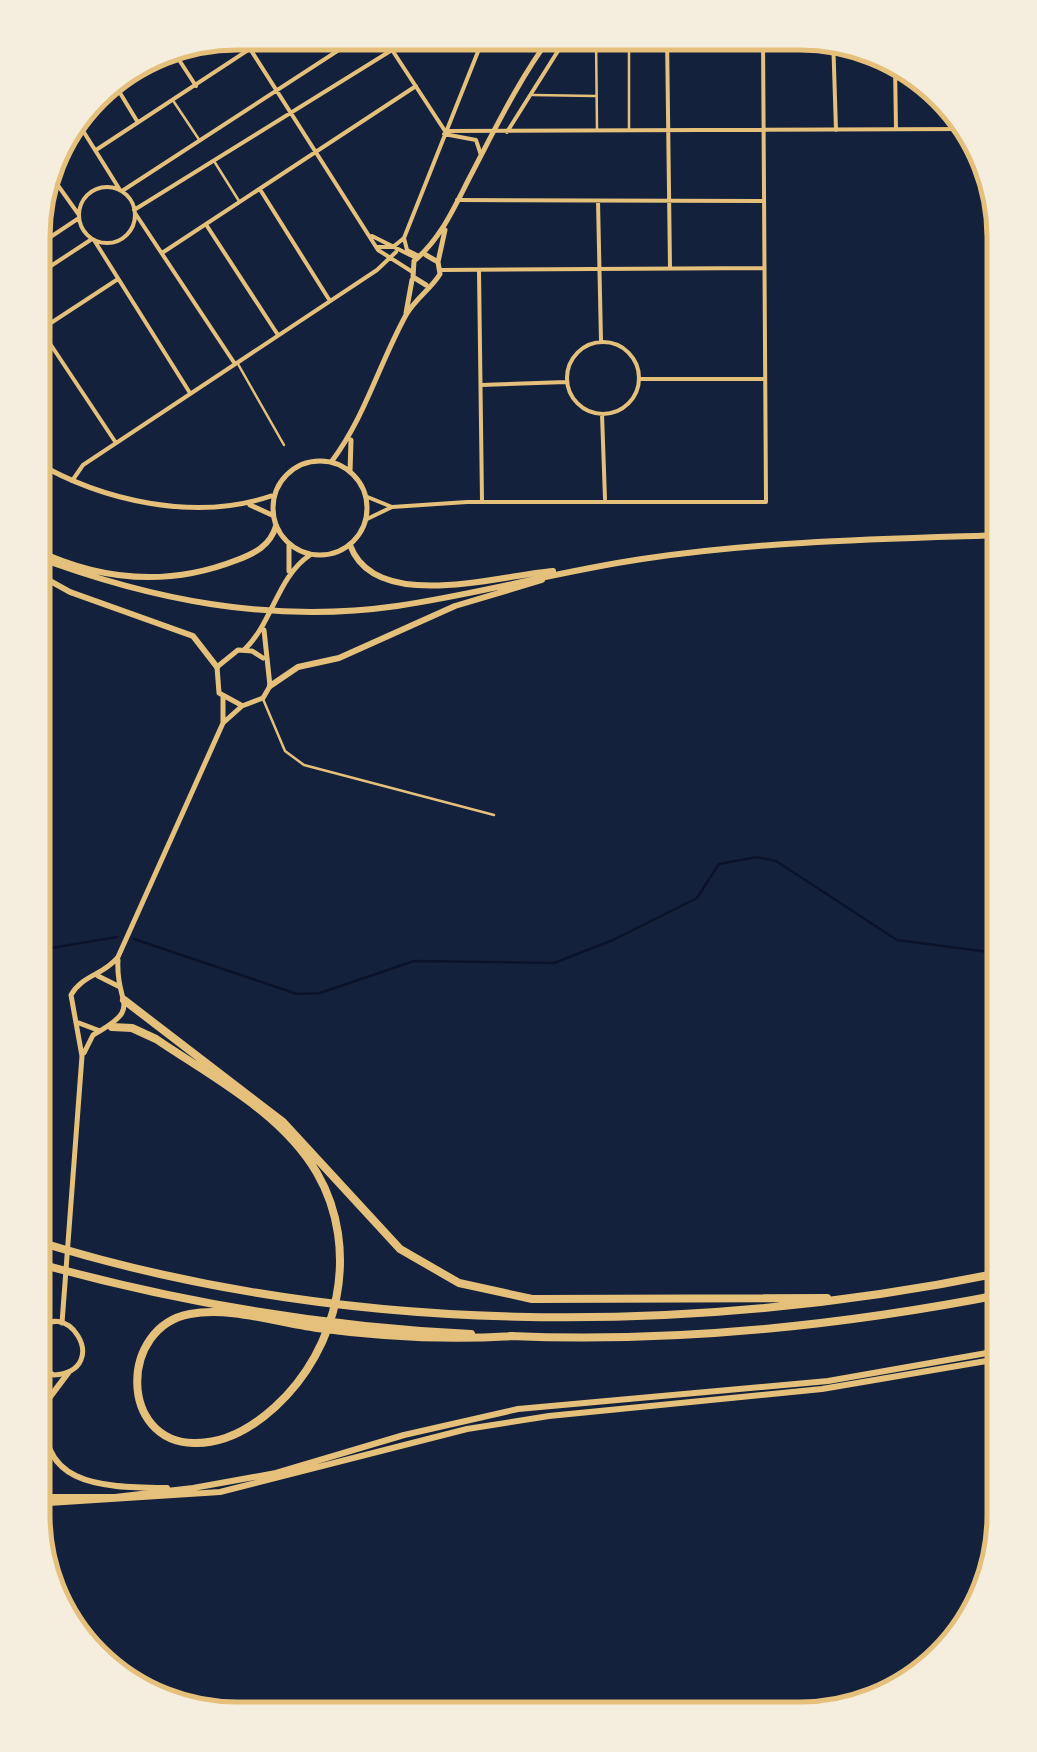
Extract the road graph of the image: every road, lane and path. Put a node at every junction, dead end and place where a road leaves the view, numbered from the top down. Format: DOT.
graph roads {
  1 [pos="249,50"];
  2 [pos="251,50"];
  3 [pos="339,50"];
  4 [pos="392,50"];
  5 [pos="478,50"];
  6 [pos="542,50"];
  7 [pos="558,50"];
  8 [pos="596,50"];
  9 [pos="629,50"];
  10 [pos="667,50"];
  11 [pos="763,50"];
  12 [pos="834,54"];
  13 [pos="179,60"];
  14 [pos="895,76"];
  15 [pos="196,86"];
  16 [pos="416,86"];
  17 [pos="119,92"];
  18 [pos="276,92"];
  19 [pos="530,95"];
  20 [pos="596,96"];
  21 [pos="173,100"];
  22 [pos="288,112"];
  23 [pos="139,123"];
  24 [pos="952,129"];
  25 [pos="597,130"];
  26 [pos="668,130"];
  27 [pos="764,130"];
  28 [pos="836,130"];
  29 [pos="896,130"];
  30 [pos="83,131"];
  31 [pos="445,132"];
  32 [pos="494,132"];
  33 [pos="507,132"];
  34 [pos="629,132"];
  35 [pos="200,142"];
  36 [pos="96,150"];
  37 [pos="314,152"];
  38 [pos="481,155"];
  39 [pos="213,160"];
  40 [pos="58,187"];
  41 [pos="260,189"];
  42 [pos="121,191"];
  43 [pos="457,200"];
  44 [pos="669,200"];
  45 [pos="598,201"];
  46 [pos="764,201"];
  47 [pos="240,202"];
  48 [pos="134,212"];
  49 [pos="79,217"];
  50 [pos="207,225"];
  51 [pos="446,226"];
  52 [pos="368,234"];
  53 [pos="50,237"];
  54 [pos="404,238"];
  55 [pos="93,240"];
  56 [pos="376,247"];
  57 [pos="389,248"];
  58 [pos="396,252"];
  59 [pos="162,253"];
  60 [pos="420,257"];
  61 [pos="386,258"];
  62 [pos="438,262"];
  63 [pos="50,267"];
  64 [pos="670,268"];
  65 [pos="764,268"];
  66 [pos="441,270"];
  67 [pos="600,270"];
  68 [pos="479,271"];
  69 [pos="412,274"];
  70 [pos="118,279"];
  71 [pos="426,285"];
  72 [pos="330,301"];
  73 [pos="406,316"];
  74 [pos="50,324"];
  75 [pos="278,335"];
  76 [pos="601,342"];
  77 [pos="50,344"];
  78 [pos="236,364"];
  79 [pos="639,379"];
  80 [pos="765,379"];
  81 [pos="568,382"];
  82 [pos="481,386"];
  83 [pos="190,394"];
  84 [pos="602,414"];
  85 [pos="351,436"];
  86 [pos="116,443"];
  87 [pos="284,445"];
  88 [pos="332,461"];
  89 [pos="50,469"];
  90 [pos="350,472"];
  91 [pos="72,481"];
  92 [pos="272,496"];
  93 [pos="365,496"];
  94 [pos="605,501"];
  95 [pos="482,502"];
  96 [pos="248,504"];
  97 [pos="392,506"];
  98 [pos="273,516"];
  99 [pos="366,520"];
  100 [pos="276,526"];
  101 [pos="987,536"];
  102 [pos="289,544"];
  103 [pos="350,545"];
  104 [pos="310,554"];
  105 [pos="50,557"];
  106 [pos="50,558"];
  107 [pos="570,572"];
  108 [pos="289,573"];
  109 [pos="551,575"];
  110 [pos="50,581"];
  111 [pos="264,630"];
  112 [pos="245,649"];
  113 [pos="265,660"];
  114 [pos="216,666"];
  115 [pos="270,686"];
  116 [pos="223,697"];
  117 [pos="262,698"];
  118 [pos="242,706"];
  119 [pos="223,723"];
  120 [pos="494,815"];
  121 [pos="118,957"];
  122 [pos="94,976"];
  123 [pos="121,989"];
  124 [pos="124,1000"];
  125 [pos="76,1020"];
  126 [pos="112,1027"];
  127 [pos="100,1031"];
  128 [pos="82,1056"];
  129 [pos="50,1244"];
  130 [pos="50,1266"];
  131 [pos="987,1275"];
  132 [pos="987,1297"];
  133 [pos="836,1300"];
  134 [pos="62,1323"];
  135 [pos="50,1327"];
  136 [pos="513,1336"];
  137 [pos="987,1353"];
  138 [pos="987,1361"];
  139 [pos="50,1373"];
  140 [pos="68,1373"];
  141 [pos="50,1392"];
  142 [pos="50,1447"];
  143 [pos="193,1488"];
  144 [pos="50,1500"];
  145 [pos="50,1500"];
  1 -- 15 [label="street"];
  2 -- 18 [label="street"];
  3 -- 18 [label="street"];
  4 -- 16 [label="street"];
  4 -- 22 [label="street"];
  5 -- 31 [label="street"];
  6 -- 32 [label="street"];
  7 -- 19 [label="street"];
  8 -- 20 [label="street"];
  9 -- 34 [label="street"];
  10 -- 26 [label="street"];
  11 -- 27 [label="street"];
  12 -- 28 [label="street"];
  13 -- 15 [label="street"];
  14 -- 29 [label="street"];
  15 -- 21 [label="street"];
  16 -- 31 [label="street"];
  16 -- 37 [label="street"];
  17 -- 23 [label="street"];
  18 -- 22 [label="street"];
  18 -- 35 [label="street"];
  19 -- 20 [label="street"];
  19 -- 33 [label="street"];
  20 -- 25 [label="street"];
  21 -- 23 [label="street"];
  21 -- 35 [label="street"];
  22 -- 37 [label="street"];
  22 -- 39 [label="street"];
  23 -- 36 [label="street"];
  24 -- 29 [label="street"];
  25 -- 33 [label="street"];
  25 -- 34 [label="street"];
  26 -- 27 [label="street"];
  26 -- 34 [label="street"];
  26 -- 44 [label="street"];
  27 -- 28 [label="street"];
  27 -- 46 [label="street"];
  28 -- 29 [label="street"];
  30 -- 36 [label="street"];
  31 -- 32 [label="street"];
  31 -- 38 [label="street"];
  31 -- 54 [label="street"];
  32 -- 33 [label="street"];
  32 -- 38 [label="street"];
  35 -- 42 [label="street"];
  36 -- 42 [label="street"];
  37 -- 41 [label="street"];
  37 -- 52 [label="street"];
  38 -- 43 [label="street"];
  39 -- 47 [label="street"];
  39 -- 48 [label="street"];
  40 -- 49 [label="street"];
  41 -- 47 [label="street"];
  41 -- 72 [label="street"];
  42 -- 48 [label="street"];
  42 -- 49 [label="street"];
  43 -- 45 [label="street"];
  43 -- 51 [label="street"];
  44 -- 45 [label="street"];
  44 -- 46 [label="street"];
  44 -- 64 [label="street"];
  45 -- 67 [label="street"];
  46 -- 65 [label="street"];
  47 -- 50 [label="street"];
  48 -- 55 [label="street"];
  48 -- 59 [label="street"];
  49 -- 53 [label="street"];
  49 -- 55 [label="street"];
  50 -- 59 [label="street"];
  50 -- 75 [label="street"];
  51 -- 60 [label="street"];
  51 -- 62 [label="street"];
  52 -- 56 [label="street"];
  52 -- 57 [label="street"];
  54 -- 57 [label="street"];
  54 -- 60 [label="street"];
  55 -- 63 [label="street"];
  55 -- 70 [label="street"];
  56 -- 57 [label="street"];
  56 -- 61 [label="street"];
  57 -- 58 [label="street"];
  58 -- 60 [label="street"];
  58 -- 61 [label="street"];
  59 -- 78 [label="street"];
  60 -- 62 [label="street"];
  60 -- 69 [label="street"];
  61 -- 69 [label="street"];
  61 -- 72 [label="street"];
  62 -- 66 [label="street"];
  64 -- 65 [label="street"];
  64 -- 67 [label="street"];
  65 -- 80 [label="street"];
  66 -- 68 [label="street"];
  66 -- 71 [label="street"];
  67 -- 68 [label="street"];
  67 -- 76 [label="street"];
  68 -- 82 [label="street"];
  69 -- 71 [label="street"];
  69 -- 73 [label="street"];
  70 -- 74 [label="street"];
  70 -- 83 [label="street"];
  71 -- 73 [label="street"];
  72 -- 75 [label="street"];
  73 -- 85 [label="street"];
  75 -- 78 [label="street"];
  76 -- 79 [label="street"];
  76 -- 81 [label="street"];
  77 -- 86 [label="street"];
  78 -- 83 [label="street"];
  78 -- 87 [label="street"];
  79 -- 80 [label="street"];
  79 -- 84 [label="street"];
  80 -- 94 [label="street"];
  81 -- 82 [label="street"];
  81 -- 84 [label="street"];
  82 -- 95 [label="street"];
  83 -- 86 [label="street"];
  84 -- 94 [label="street"];
  85 -- 88 [label="street"];
  85 -- 90 [label="street"];
  86 -- 91 [label="street"];
  88 -- 90 [label="street"];
  88 -- 92 [label="street"];
  89 -- 91 [label="street"];
  90 -- 93 [label="street"];
  91 -- 96 [label="street"];
  92 -- 96 [label="street"];
  92 -- 98 [label="street"];
  93 -- 97 [label="street"];
  93 -- 99 [label="street"];
  94 -- 95 [label="street"];
  95 -- 97 [label="street"];
  96 -- 98 [label="street"];
  97 -- 99 [label="street"];
  98 -- 100 [label="street"];
  99 -- 103 [label="street"];
  100 -- 102 [label="street"];
  100 -- 105 [label="highway"];
  101 -- 107 [label="highway"];
  102 -- 104 [label="street"];
  102 -- 108 [label="street"];
  103 -- 104 [label="street"];
  103 -- 107 [label="highway"];
  104 -- 108 [label="street"];
  106 -- 109 [label="highway"];
  107 -- 109 [label="highway"];
  108 -- 111 [label="street"];
  109 -- 115 [label="highway"];
  110 -- 114 [label="highway"];
  111 -- 112 [label="street"];
  111 -- 113 [label="street"];
  112 -- 113 [label="street"];
  112 -- 114 [label="street"];
  113 -- 115 [label="street"];
  114 -- 116 [label="street"];
  115 -- 117 [label="street"];
  116 -- 118 [label="street"];
  116 -- 119 [label="street"];
  117 -- 118 [label="street"];
  117 -- 120 [label="street"];
  118 -- 119 [label="street"];
  119 -- 121 [label="street"];
  121 -- 122 [label="street"];
  121 -- 123 [label="street"];
  122 -- 123 [label="street"];
  122 -- 125 [label="street"];
  123 -- 124 [label="street"];
  124 -- 126 [label="street"];
  124 -- 133 [label="highway"];
  125 -- 127 [label="street"];
  125 -- 128 [label="street"];
  126 -- 127 [label="street"];
  126 -- 136 [label="highway"];
  127 -- 128 [label="street"];
  128 -- 134 [label="street"];
  129 -- 133 [label="highway"];
  130 -- 136 [label="highway"];
  131 -- 133 [label="highway"];
  132 -- 136 [label="highway"];
  134 -- 135 [label="street"];
  134 -- 140 [label="street"];
  137 -- 143 [label="highway"];
  138 -- 145 [label="highway"];
  139 -- 140 [label="street"];
  140 -- 141 [label="highway"];
  142 -- 143 [label="highway"];
  143 -- 144 [label="highway"];
}
